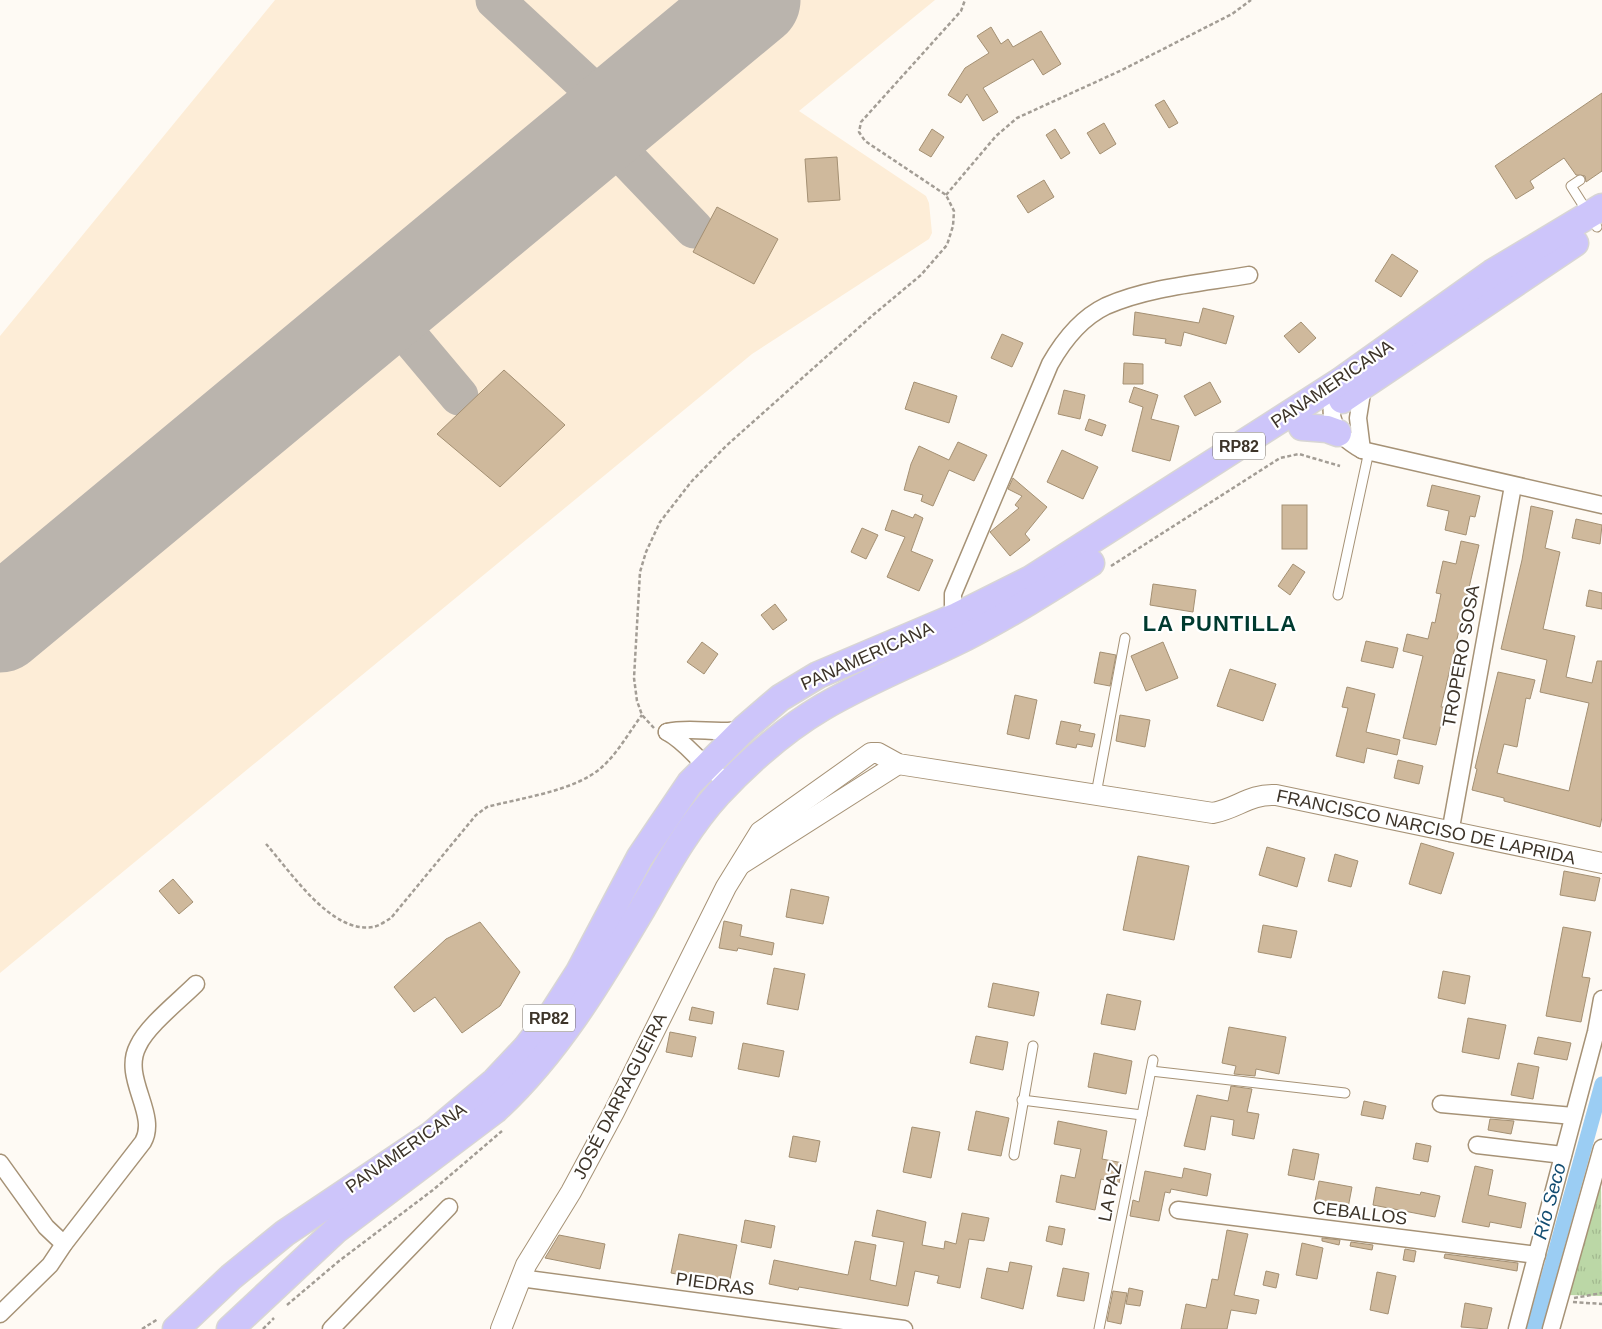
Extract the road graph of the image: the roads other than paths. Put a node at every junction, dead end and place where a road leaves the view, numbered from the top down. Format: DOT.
graph roads {
  1 [pos="1580,180"];
  2 [pos="1597,219"];
  3 [pos="1249,275"];
  4 [pos="1351,384"];
  5 [pos="1331,408"];
  6 [pos="1302,427"];
  7 [pos="1338,433"];
  8 [pos="1365,451"];
  9 [pos="1512,486"];
  10 [pos="1602,505"];
  11 [pos="1338,595"];
  12 [pos="957,616"];
  13 [pos="1125,638"];
  14 [pos="745,728"];
  15 [pos="898,764"];
  16 [pos="705,766"];
  17 [pos="731,782"];
  18 [pos="1096,794"];
  19 [pos="1450,833"];
  20 [pos="1602,863"];
  21 [pos="196,984"];
  22 [pos="1602,999"];
  23 [pos="1033,1046"];
  24 [pos="1152,1060"];
  25 [pos="1150,1071"];
  26 [pos="1345,1093"];
  27 [pos="1022,1100"];
  28 [pos="1441,1104"];
  29 [pos="1142,1116"];
  30 [pos="1573,1116"];
  31 [pos="1477,1145"];
  32 [pos="1602,1148"];
  33 [pos="1014,1155"];
  34 [pos="1563,1155"];
  35 [pos="0,1163"];
  36 [pos="1599,1172"];
  37 [pos="449,1207"];
  38 [pos="1178,1210"];
  39 [pos="64,1244"];
  40 [pos="1537,1255"];
  41 [pos="520,1278"];
  42 [pos="0,1314"];
  43 [pos="168,1324"];
  44 [pos="230,1329"];
  45 [pos="331,1329"];
  46 [pos="500,1329"];
  47 [pos="904,1329"];
  48 [pos="1099,1329"];
  49 [pos="1517,1329"];
  50 [pos="1551,1329"];
  1 -- 2 [label="lane"];
  2 -- 4 [label="main road, PANAMERICANA / RP82"];
  3 -- 12 [label="street"];
  4 -- 5 [label="main road, PANAMERICANA / RP82"];
  4 -- 8 [label="street"];
  4 -- 12 [label="main road, PANAMERICANA / RP82"];
  5 -- 6 [label="main road, PANAMERICANA / RP82"];
  5 -- 7 [label="street"];
  6 -- 7 [label="main road"];
  6 -- 17 [label="main road, PANAMERICANA / RP82"];
  7 -- 8 [label="street"];
  8 -- 9 [label="street"];
  8 -- 11 [label="lane"];
  9 -- 10 [label="street"];
  9 -- 19 [label="street, TROPERO SOSA"];
  12 -- 14 [label="main road, PANAMERICANA / RP82"];
  13 -- 18 [label="lane"];
  14 -- 16 [label="main road, PANAMERICANA / RP82"];
  14 -- 16 [label="street"];
  15 -- 18 [label="street, FRANCISCO NARCISO DE LAPRIDA"];
  15 -- 41 [label="street, JOSÉ DARRAGUEIRA"];
  16 -- 17 [label="street"];
  16 -- 43 [label="main road, PANAMERICANA / RP82"];
  17 -- 44 [label="main road, PANAMERICANA / RP82"];
  18 -- 19 [label="street, FRANCISCO NARCISO DE LAPRIDA"];
  19 -- 20 [label="street, FRANCISCO NARCISO DE LAPRIDA"];
  21 -- 39 [label="street"];
  22 -- 30 [label="street"];
  23 -- 27 [label="lane"];
  24 -- 25 [label="lane, LA PAZ"];
  25 -- 26 [label="lane"];
  25 -- 29 [label="lane, LA PAZ"];
  27 -- 29 [label="lane"];
  27 -- 33 [label="lane"];
  28 -- 30 [label="street"];
  29 -- 48 [label="lane, LA PAZ"];
  30 -- 34 [label="street"];
  31 -- 34 [label="street"];
  32 -- 36 [label="street"];
  34 -- 40 [label="street"];
  35 -- 39 [label="street"];
  36 -- 50 [label="street"];
  37 -- 45 [label="street"];
  38 -- 40 [label="street, CEBALLOS"];
  39 -- 42 [label="street"];
  40 -- 49 [label="street"];
  41 -- 46 [label="street, JOSÉ DARRAGUEIRA"];
  41 -- 47 [label="street, PIEDRAS"];
}
